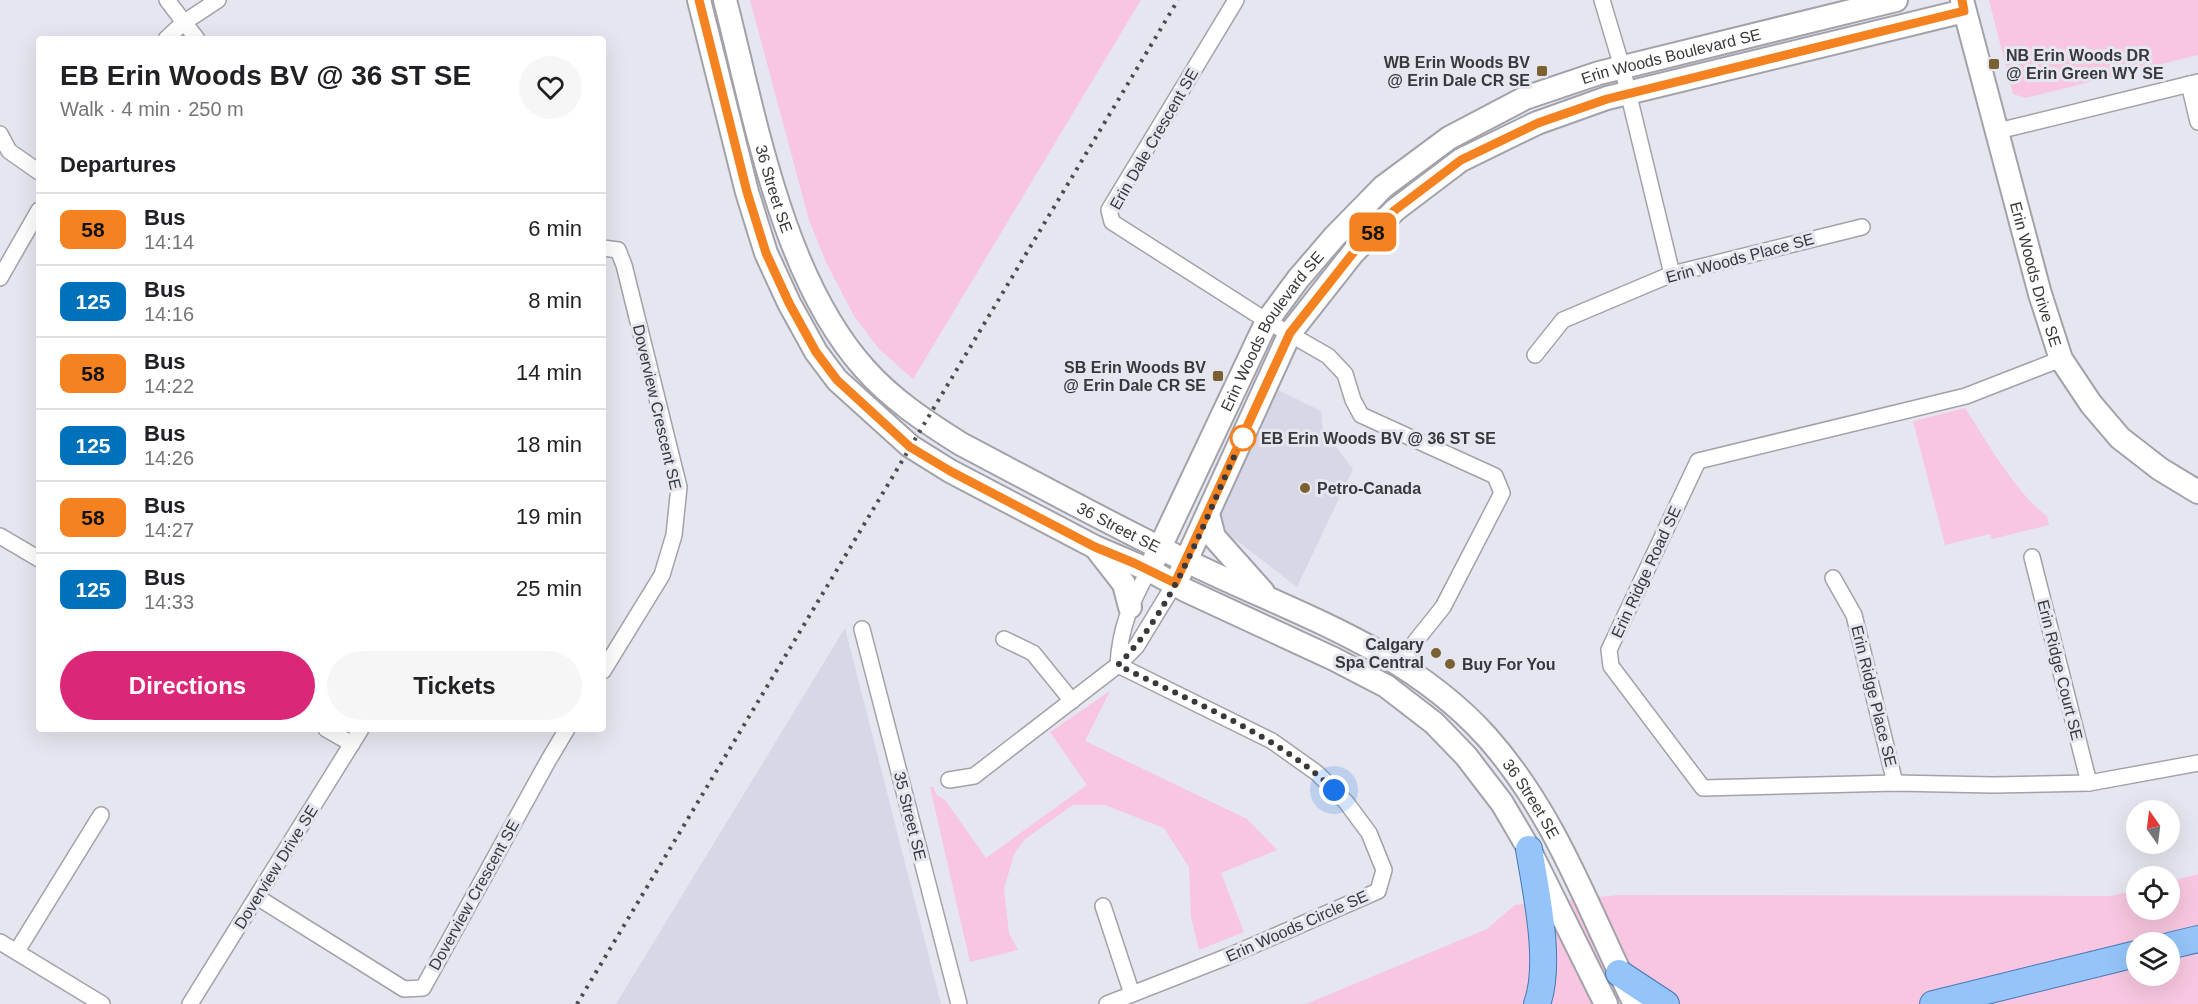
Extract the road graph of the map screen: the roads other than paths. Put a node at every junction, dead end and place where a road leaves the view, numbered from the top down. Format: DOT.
graph roads {
  1 [pos="167,0"];
  2 [pos="218,0"];
  3 [pos="699,0"];
  4 [pos="725,0"];
  5 [pos="1236,0"];
  6 [pos="1602,0"];
  7 [pos="1896,0"];
  8 [pos="1963,5"];
  9 [pos="183,23"];
  10 [pos="169,36"];
  11 [pos="194,36"];
  12 [pos="1622,67"];
  13 [pos="2194,83"];
  14 [pos="1628,93"];
  15 [pos="2198,122"];
  16 [pos="1998,131"];
  17 [pos="0,134"];
  18 [pos="36,170"];
  19 [pos="36,215"];
  20 [pos="1862,227"];
  21 [pos="606,248"];
  22 [pos="1672,274"];
  23 [pos="0,278"];
  24 [pos="1267,321"];
  25 [pos="1290,333"];
  26 [pos="1535,356"];
  27 [pos="2061,359"];
  28 [pos="2198,492"];
  29 [pos="1208,514"];
  30 [pos="0,536"];
  31 [pos="1095,547"];
  32 [pos="1160,548"];
  33 [pos="36,557"];
  34 [pos="2032,557"];
  35 [pos="1186,561"];
  36 [pos="1149,570"];
  37 [pos="1833,578"];
  38 [pos="1175,583"];
  39 [pos="1268,598"];
  40 [pos="1131,607"];
  41 [pos="862,629"];
  42 [pos="1004,639"];
  43 [pos="1402,664"];
  44 [pos="1118,665"];
  45 [pos="606,666"];
  46 [pos="1072,701"];
  47 [pos="331,732"];
  48 [pos="359,732"];
  49 [pos="565,732"];
  50 [pos="352,744"];
  51 [pos="2198,762"];
  52 [pos="949,780"];
  53 [pos="1895,783"];
  54 [pos="2089,783"];
  55 [pos="101,815"];
  56 [pos="1529,849"];
  57 [pos="257,897"];
  58 [pos="1103,906"];
  59 [pos="2198,939"];
  60 [pos="0,942"];
  61 [pos="2180,943"];
  62 [pos="17,951"];
  63 [pos="2126,956"];
  64 [pos="1620,973"];
  65 [pos="1132,994"];
  66 [pos="102,1004"];
  67 [pos="190,1004"];
  68 [pos="959,1004"];
  69 [pos="1107,1004"];
  70 [pos="1537,1004"];
  71 [pos="1606,1004"];
  72 [pos="1635,1004"];
  73 [pos="1666,1004"];
  74 [pos="1933,1004"];
  1 -- 9 [label="street"];
  2 -- 9 [label="street"];
  3 -- 31 [label="main road, 36 Street SE"];
  4 -- 32 [label="main road, 36 Street SE"];
  5 -- 24 [label="street, Erin Dale Crescent SE"];
  6 -- 12 [label="street"];
  7 -- 12 [label="main road, Erin Woods Boulevard SE"];
  8 -- 14 [label="main road, Erin Woods Boulevard SE"];
  8 -- 16 [label="main road, Erin Woods Drive SE"];
  9 -- 10 [label="street"];
  9 -- 11 [label="street"];
  12 -- 14 [label="street"];
  12 -- 24 [label="main road, Erin Woods Boulevard SE"];
  13 -- 15 [label="street"];
  13 -- 16 [label="street"];
  14 -- 22 [label="street"];
  14 -- 25 [label="main road, Erin Woods Boulevard SE"];
  16 -- 27 [label="main road, Erin Woods Drive SE"];
  17 -- 18 [label="street"];
  19 -- 23 [label="street"];
  20 -- 22 [label="street, Erin Woods Place SE"];
  21 -- 45 [label="street, Doverview Crescent SE"];
  22 -- 26 [label="street, Erin Woods Place SE"];
  24 -- 25 [label="street, Erin Dale Crescent SE"];
  24 -- 32 [label="main road, Erin Woods Boulevard SE"];
  25 -- 29 [label="main road, Erin Woods Boulevard SE"];
  25 -- 43 [label="street, Erin Dale Crescent SE"];
  27 -- 28 [label="main road, Erin Woods Drive SE"];
  27 -- 53 [label="street, Erin Ridge Road SE"];
  29 -- 35 [label="main road, Erin Woods Boulevard SE"];
  29 -- 39 [label="main road"];
  30 -- 33 [label="street"];
  31 -- 36 [label="main road, 36 Street SE"];
  31 -- 40 [label="main road"];
  32 -- 35 [label="main road, 36 Street SE"];
  32 -- 36 [label="main road, Erin Woods Boulevard SE"];
  34 -- 54 [label="street, Erin Ridge Court SE"];
  35 -- 38 [label="main road, Erin Woods Boulevard SE"];
  35 -- 39 [label="main road, 36 Street SE"];
  36 -- 38 [label="main road, 36 Street SE"];
  36 -- 40 [label="street"];
  37 -- 53 [label="street, Erin Ridge Place SE"];
  38 -- 44 [label="street"];
  38 -- 56 [label="main road, 36 Street SE"];
  39 -- 43 [label="main road, 36 Street SE"];
  40 -- 44 [label="street"];
  41 -- 68 [label="street, 35 Street SE"];
  42 -- 46 [label="street"];
  43 -- 64 [label="main road, 36 Street SE"];
  44 -- 46 [label="street"];
  44 -- 65 [label="street, Erin Woods Circle SE"];
  46 -- 52 [label="street"];
  47 -- 50 [label="street"];
  48 -- 50 [label="street, Doverview Drive SE"];
  49 -- 57 [label="street, Doverview Crescent SE"];
  50 -- 57 [label="street, Doverview Drive SE"];
  51 -- 54 [label="street, Erin Ridge Road SE"];
  53 -- 54 [label="street, Erin Ridge Road SE"];
  55 -- 62 [label="street"];
  56 -- 70 [label="main road"];
  56 -- 71 [label="main road, 36 Street SE"];
  57 -- 67 [label="street, Doverview Drive SE"];
  58 -- 65 [label="street"];
  59 -- 61 [label="main road"];
  60 -- 62 [label="street"];
  62 -- 66 [label="street"];
  63 -- 74 [label="main road"];
  64 -- 72 [label="main road, 36 Street SE"];
  64 -- 73 [label="main road"];
  65 -- 69 [label="street, Erin Woods Circle SE"];
}
